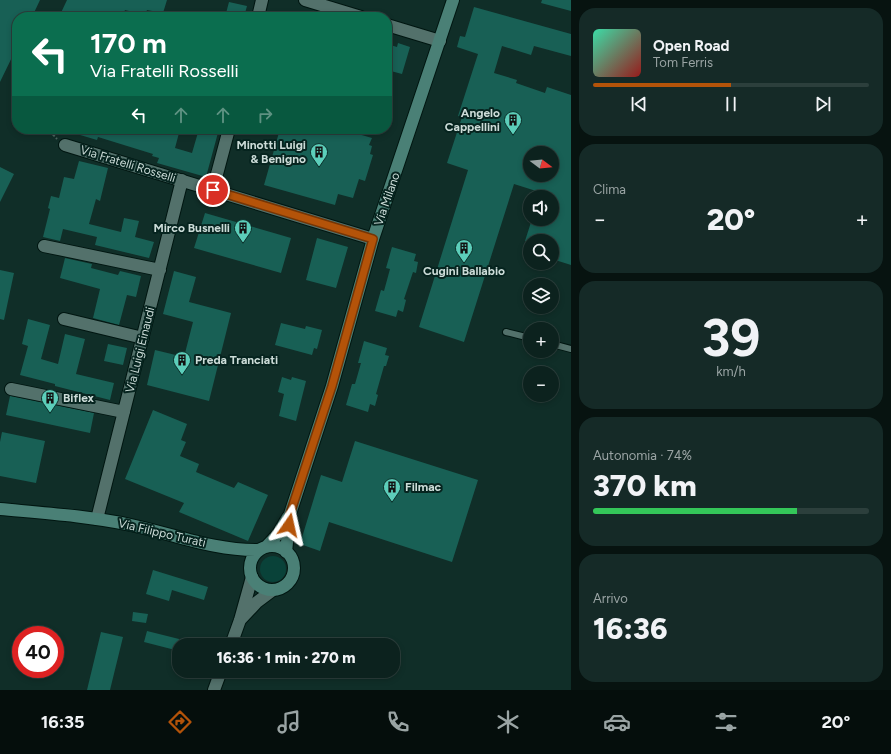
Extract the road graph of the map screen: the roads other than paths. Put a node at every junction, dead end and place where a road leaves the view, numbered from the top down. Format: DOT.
graph roads {
  1 [pos="262,0"];
  2 [pos="305,0"];
  3 [pos="453,0"];
  4 [pos="259,12"];
  5 [pos="345,12"];
  6 [pos="392,27"];
  7 [pos="440,41"];
  8 [pos="228,134"];
  9 [pos="65,145"];
  10 [pos="182,180"];
  11 [pos="213,190"];
  12 [pos="373,239"];
  13 [pos="44,246"];
  14 [pos="160,270"];
  15 [pos="64,319"];
  16 [pos="506,332"];
  17 [pos="523,336"];
  18 [pos="143,338"];
  19 [pos="559,346"];
  20 [pos="571,349"];
  21 [pos="11,389"];
  22 [pos="124,412"];
  23 [pos="0,509"];
  24 [pos="290,514"];
  25 [pos="97,519"];
  26 [pos="226,549"];
  27 [pos="263,549"];
  28 [pos="286,552"];
  29 [pos="251,574"];
  30 [pos="273,590"];
  31 [pos="240,620"];
  32 [pos="234,638"];
  33 [pos="218,678"];
  34 [pos="214,690"];
  1 -- 4 [label="street"];
  2 -- 5 [label="street"];
  3 -- 7 [label="street, Via Milano"];
  6 -- 7 [label="street"];
  7 -- 12 [label="street, Via Milano"];
  8 -- 11 [label="street"];
  9 -- 10 [label="street, Via Fratelli Rosselli"];
  10 -- 11 [label="street, Via Fratelli Rosselli"];
  10 -- 14 [label="street, Via Luigi Einaudi"];
  11 -- 12 [label="street, Via Fratelli Rosselli"];
  12 -- 24 [label="street, Via Milano"];
  13 -- 14 [label="street"];
  14 -- 18 [label="street, Via Luigi Einaudi"];
  15 -- 18 [label="street"];
  16 -- 17 [label="lane"];
  18 -- 22 [label="street, Via Luigi Einaudi"];
  19 -- 20 [label="lane"];
  21 -- 22 [label="street"];
  22 -- 25 [label="street, Via Luigi Einaudi"];
  23 -- 25 [label="street, Via Filippo Turati"];
  24 -- 27 [label="street, Via Milano"];
  24 -- 28 [label="street, Via Milano"];
  25 -- 26 [label="street, Via Filippo Turati"];
  26 -- 27 [label="street, Via Filippo Turati"];
  26 -- 29 [label="street, Via Filippo Turati"];
  27 -- 28 [label="street"];
  27 -- 29 [label="street"];
  28 -- 30 [label="street"];
  29 -- 30 [label="street"];
  29 -- 31 [label="street"];
  30 -- 31 [label="street"];
  31 -- 32 [label="street"];
  33 -- 34 [label="street"];
}
